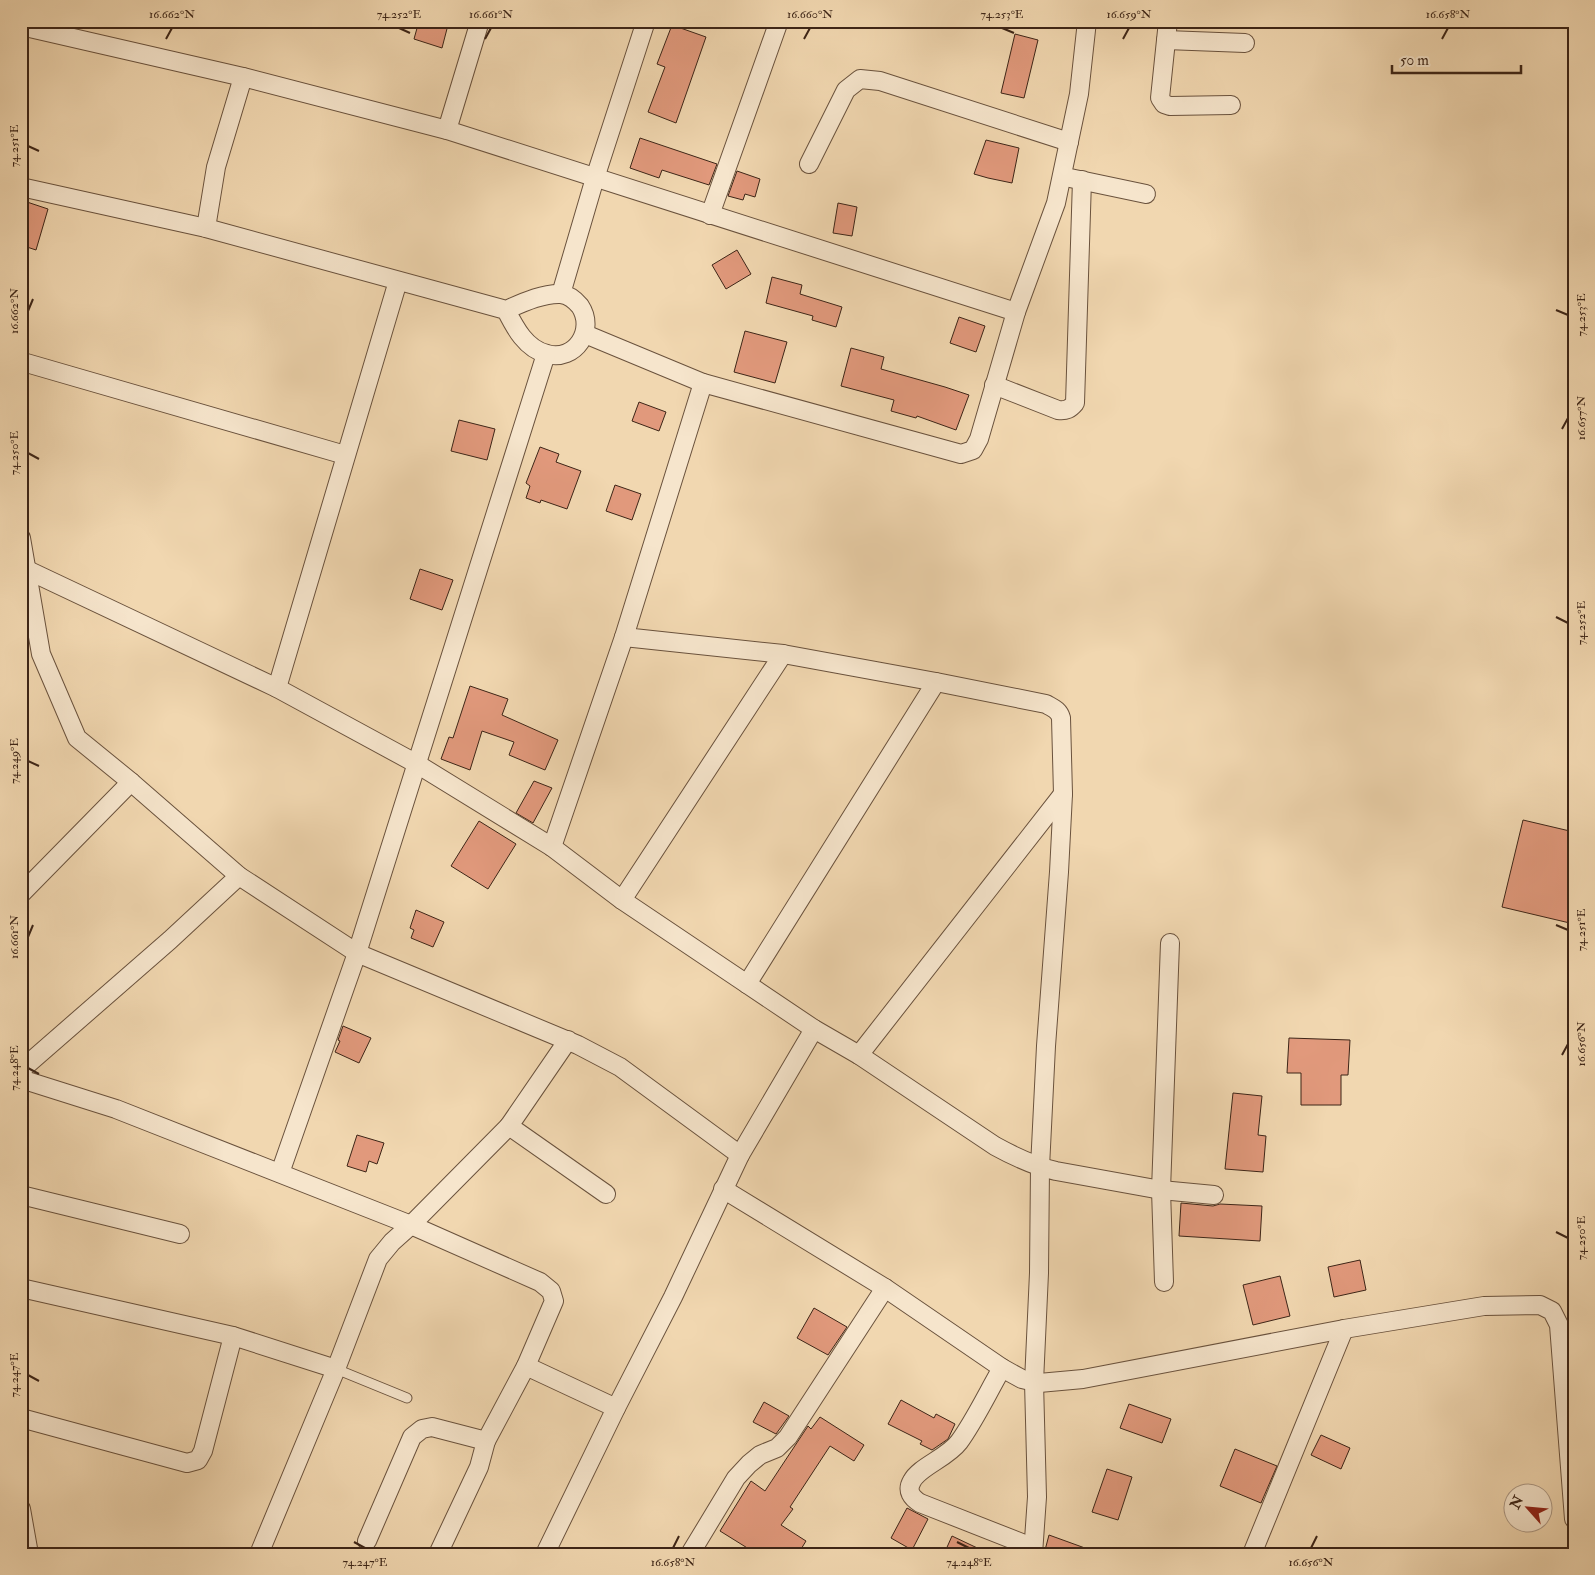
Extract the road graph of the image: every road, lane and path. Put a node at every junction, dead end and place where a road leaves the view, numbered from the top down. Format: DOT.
graph roads {
  1 [pos="480,21"];
  2 [pos="646,21"];
  3 [pos="779,21"];
  4 [pos="1087,21"];
  5 [pos="1168,21"];
  6 [pos="21,26"];
  7 [pos="1166,40"];
  8 [pos="1245,43"];
  9 [pos="243,77"];
  10 [pos="1231,105"];
  11 [pos="447,130"];
  12 [pos="1069,142"];
  13 [pos="809,164"];
  14 [pos="1063,176"];
  15 [pos="595,178"];
  16 [pos="1082,180"];
  17 [pos="21,187"];
  18 [pos="1146,194"];
  19 [pos="710,215"];
  20 [pos="206,228"];
  21 [pos="398,281"];
  22 [pos="561,294"];
  23 [pos="506,310"];
  24 [pos="1016,312"];
  25 [pos="585,334"];
  26 [pos="546,354"];
  27 [pos="22,367"];
  28 [pos="703,383"];
  29 [pos="994,385"];
  30 [pos="346,455"];
  31 [pos="21,538"];
  32 [pos="24,568"];
  33 [pos="624,637"];
  34 [pos="783,654"];
  35 [pos="936,682"];
  36 [pos="277,688"];
  37 [pos="417,764"];
  38 [pos="131,782"];
  39 [pos="1063,794"];
  40 [pos="552,847"];
  41 [pos="239,876"];
  42 [pos="21,894"];
  43 [pos="622,900"];
  44 [pos="1170,943"];
  45 [pos="357,953"];
  46 [pos="747,984"];
  47 [pos="814,1029"];
  48 [pos="568,1040"];
  49 [pos="859,1055"];
  50 [pos="21,1070"];
  51 [pos="21,1079"];
  52 [pos="509,1126"];
  53 [pos="740,1155"];
  54 [pos="1040,1167"];
  55 [pos="280,1173"];
  56 [pos="723,1189"];
  57 [pos="1161,1190"];
  58 [pos="606,1194"];
  59 [pos="21,1195"];
  60 [pos="1214,1195"];
  61 [pos="411,1225"];
  62 [pos="180,1234"];
  63 [pos="1164,1282"];
  64 [pos="21,1288"];
  65 [pos="885,1288"];
  66 [pos="1344,1329"];
  67 [pos="232,1336"];
  68 [pos="526,1366"];
  69 [pos="1002,1368"];
  70 [pos="336,1369"];
  71 [pos="1034,1382"];
  72 [pos="407,1398"];
  73 [pos="616,1408"];
  74 [pos="21,1418"];
  75 [pos="486,1441"];
  76 [pos="21,1509"];
  77 [pos="1574,1519"];
  78 [pos="368,1541"];
  79 [pos="1032,1550"];
  80 [pos="29,1554"];
  81 [pos="260,1554"];
  82 [pos="438,1554"];
  83 [pos="545,1554"];
  84 [pos="690,1554"];
  85 [pos="1252,1554"];
  1 -- 11 [label="street"];
  2 -- 15 [label="street"];
  3 -- 19 [label="street"];
  4 -- 12 [label="street"];
  5 -- 7 [label="street"];
  6 -- 9 [label="street"];
  7 -- 8 [label="street"];
  7 -- 10 [label="street"];
  9 -- 11 [label="street"];
  9 -- 20 [label="street"];
  11 -- 15 [label="street"];
  12 -- 13 [label="street"];
  12 -- 14 [label="street"];
  14 -- 16 [label="street"];
  14 -- 24 [label="street"];
  15 -- 19 [label="street"];
  15 -- 22 [label="street"];
  16 -- 18 [label="street"];
  16 -- 29 [label="street"];
  17 -- 20 [label="street"];
  19 -- 24 [label="street"];
  20 -- 21 [label="street"];
  21 -- 23 [label="street"];
  21 -- 30 [label="street"];
  22 -- 23 [label="street"];
  22 -- 25 [label="street"];
  23 -- 26 [label="street"];
  24 -- 29 [label="street"];
  25 -- 26 [label="street"];
  25 -- 28 [label="street"];
  26 -- 37 [label="street"];
  27 -- 30 [label="street"];
  28 -- 29 [label="street"];
  28 -- 33 [label="street"];
  30 -- 36 [label="street"];
  31 -- 32 [label="street"];
  32 -- 36 [label="street"];
  32 -- 38 [label="street"];
  33 -- 34 [label="street"];
  33 -- 40 [label="street"];
  34 -- 35 [label="street"];
  34 -- 43 [label="street"];
  35 -- 39 [label="street"];
  35 -- 46 [label="street"];
  36 -- 37 [label="street"];
  37 -- 40 [label="street"];
  37 -- 45 [label="street"];
  38 -- 41 [label="street"];
  38 -- 42 [label="street"];
  39 -- 49 [label="street"];
  39 -- 54 [label="street"];
  40 -- 43 [label="street"];
  41 -- 45 [label="street"];
  41 -- 50 [label="street"];
  43 -- 46 [label="street"];
  44 -- 57 [label="street"];
  45 -- 48 [label="street"];
  45 -- 55 [label="street"];
  46 -- 47 [label="street"];
  47 -- 49 [label="street"];
  47 -- 53 [label="street"];
  48 -- 52 [label="street"];
  48 -- 53 [label="street"];
  49 -- 54 [label="street"];
  51 -- 55 [label="street"];
  52 -- 58 [label="street"];
  52 -- 61 [label="street"];
  53 -- 56 [label="street"];
  54 -- 57 [label="street"];
  54 -- 71 [label="street"];
  55 -- 61 [label="street"];
  56 -- 65 [label="street"];
  56 -- 73 [label="street"];
  57 -- 60 [label="street"];
  57 -- 63 [label="street"];
  59 -- 62 [label="street"];
  61 -- 68 [label="street"];
  61 -- 70 [label="street"];
  64 -- 67 [label="street"];
  65 -- 69 [label="street"];
  65 -- 84 [label="street"];
  66 -- 71 [label="street"];
  66 -- 77 [label="street"];
  66 -- 85 [label="street"];
  67 -- 70 [label="street"];
  67 -- 74 [label="street"];
  68 -- 73 [label="street"];
  68 -- 75 [label="street"];
  69 -- 71 [label="street"];
  69 -- 79 [label="street"];
  70 -- 72 [label="lane"];
  70 -- 81 [label="street"];
  71 -- 79 [label="street"];
  73 -- 83 [label="street"];
  75 -- 78 [label="street"];
  75 -- 82 [label="street"];
  76 -- 80 [label="street"];
}
